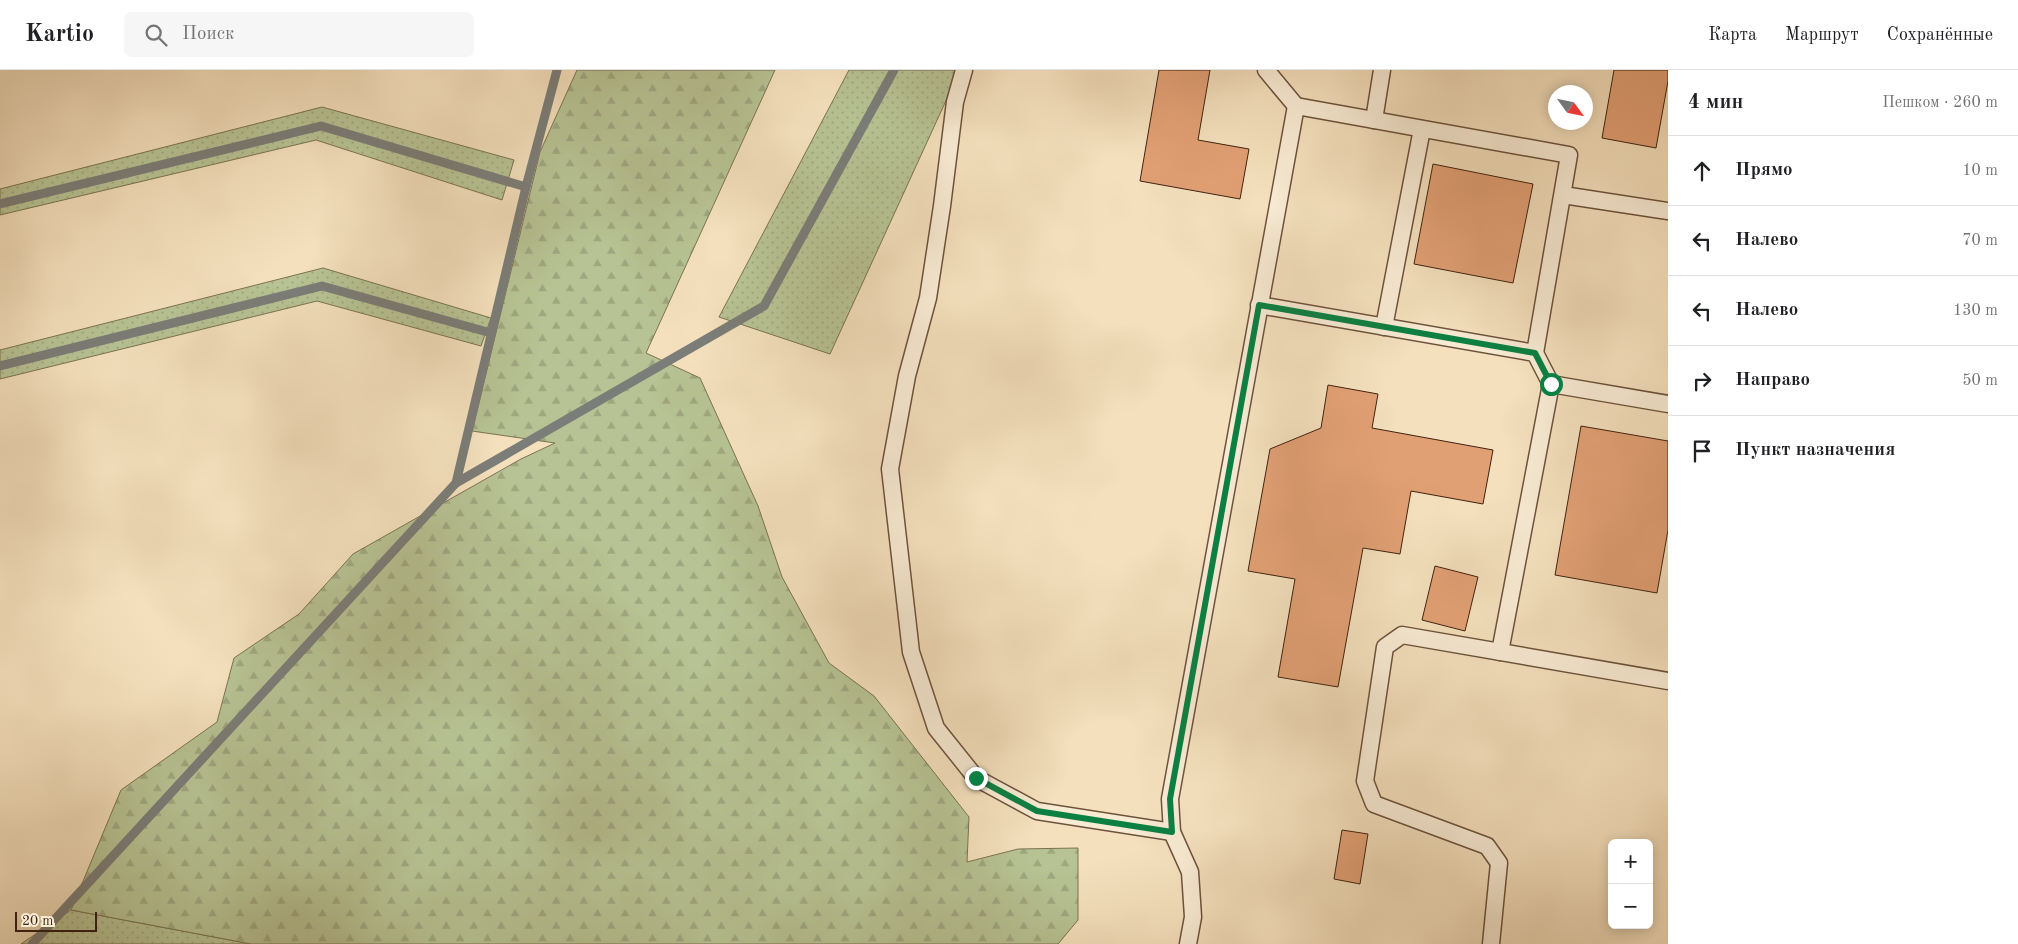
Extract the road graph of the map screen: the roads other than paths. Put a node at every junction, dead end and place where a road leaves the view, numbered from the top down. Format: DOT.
graph roads {
  1 [pos="964,70"];
  2 [pos="1266,70"];
  3 [pos="1382,70"];
  4 [pos="1296,106"];
  5 [pos="1374,120"];
  6 [pos="1422,129"];
  7 [pos="1563,195"];
  8 [pos="1668,211"];
  9 [pos="1259,305"];
  10 [pos="1384,327"];
  11 [pos="1535,353"];
  12 [pos="1551,384"];
  13 [pos="1668,404"];
  14 [pos="1500,652"];
  15 [pos="1668,681"];
  16 [pos="1172,832"];
  17 [pos="1188,944"];
  18 [pos="1491,944"];
  1 -- 16 [label="lane"];
  2 -- 4 [label="lane"];
  3 -- 5 [label="lane"];
  4 -- 5 [label="lane"];
  4 -- 9 [label="lane"];
  5 -- 6 [label="lane"];
  6 -- 7 [label="lane"];
  6 -- 10 [label="lane"];
  7 -- 8 [label="lane"];
  7 -- 11 [label="lane"];
  9 -- 10 [label="lane"];
  9 -- 16 [label="lane"];
  10 -- 11 [label="lane"];
  11 -- 12 [label="lane"];
  12 -- 13 [label="lane"];
  12 -- 14 [label="lane"];
  14 -- 15 [label="lane"];
  14 -- 18 [label="lane"];
  16 -- 17 [label="lane"];
}
